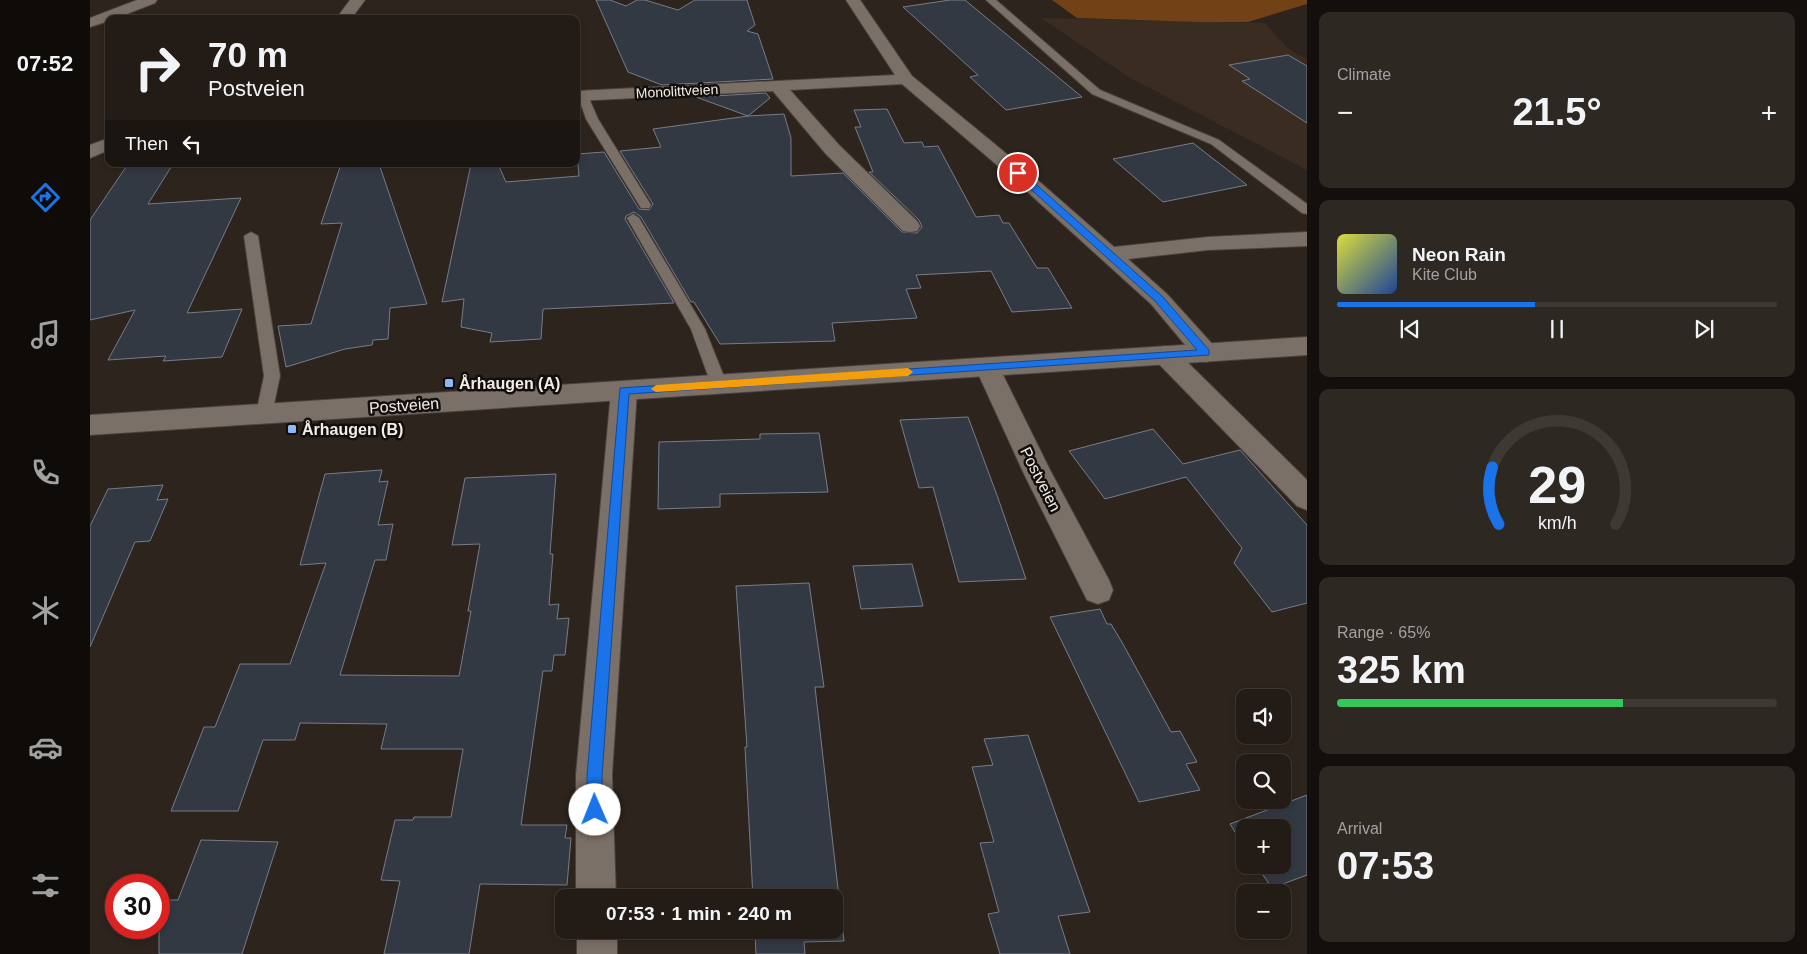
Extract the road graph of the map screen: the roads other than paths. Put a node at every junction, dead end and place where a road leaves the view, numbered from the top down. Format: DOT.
graph roads {
  1 [pos="150,0"];
  2 [pos="358,0"];
  3 [pos="853,0"];
  4 [pos="991,0"];
  5 [pos="111,15"];
  6 [pos="346,15"];
  7 [pos="105,17"];
  8 [pos="90,23"];
  9 [pos="906,79"];
  10 [pos="777,85"];
  11 [pos="580,96"];
  12 [pos="105,145"];
  13 [pos="90,152"];
  14 [pos="645,205"];
  15 [pos="1307,210"];
  16 [pos="633,218"];
  17 [pos="910,226"];
  18 [pos="251,236"];
  19 [pos="1307,239"];
  20 [pos="1110,255"];
  21 [pos="1307,346"];
  22 [pos="1206,353"];
  23 [pos="1164,355"];
  24 [pos="987,367"];
  25 [pos="718,384"];
  26 [pos="624,391"];
  27 [pos="264,414"];
  28 [pos="90,424"];
  29 [pos="1307,498"];
  30 [pos="1098,590"];
  31 [pos="596,889"];
  32 [pos="596,939"];
  33 [pos="597,954"];
  1 -- 5 [label="street"];
  2 -- 6 [label="street"];
  3 -- 9 [label="street"];
  4 -- 15 [label="lane"];
  7 -- 8 [label="street"];
  9 -- 10 [label="street, Monolittveien"];
  9 -- 20 [label="street"];
  10 -- 11 [label="street, Monolittveien"];
  10 -- 17 [label="street"];
  11 -- 14 [label="lane"];
  12 -- 13 [label="street"];
  16 -- 25 [label="lane"];
  18 -- 27 [label="lane"];
  19 -- 20 [label="street"];
  20 -- 22 [label="street"];
  21 -- 22 [label="street, Postveien"];
  22 -- 23 [label="street, Postveien"];
  23 -- 24 [label="street, Postveien"];
  23 -- 29 [label="street"];
  24 -- 25 [label="street, Postveien"];
  24 -- 30 [label="street, Postveien"];
  25 -- 26 [label="street, Postveien"];
  26 -- 27 [label="street, Postveien"];
  26 -- 31 [label="street"];
  27 -- 28 [label="street, Postveien"];
  32 -- 33 [label="street"];
}
